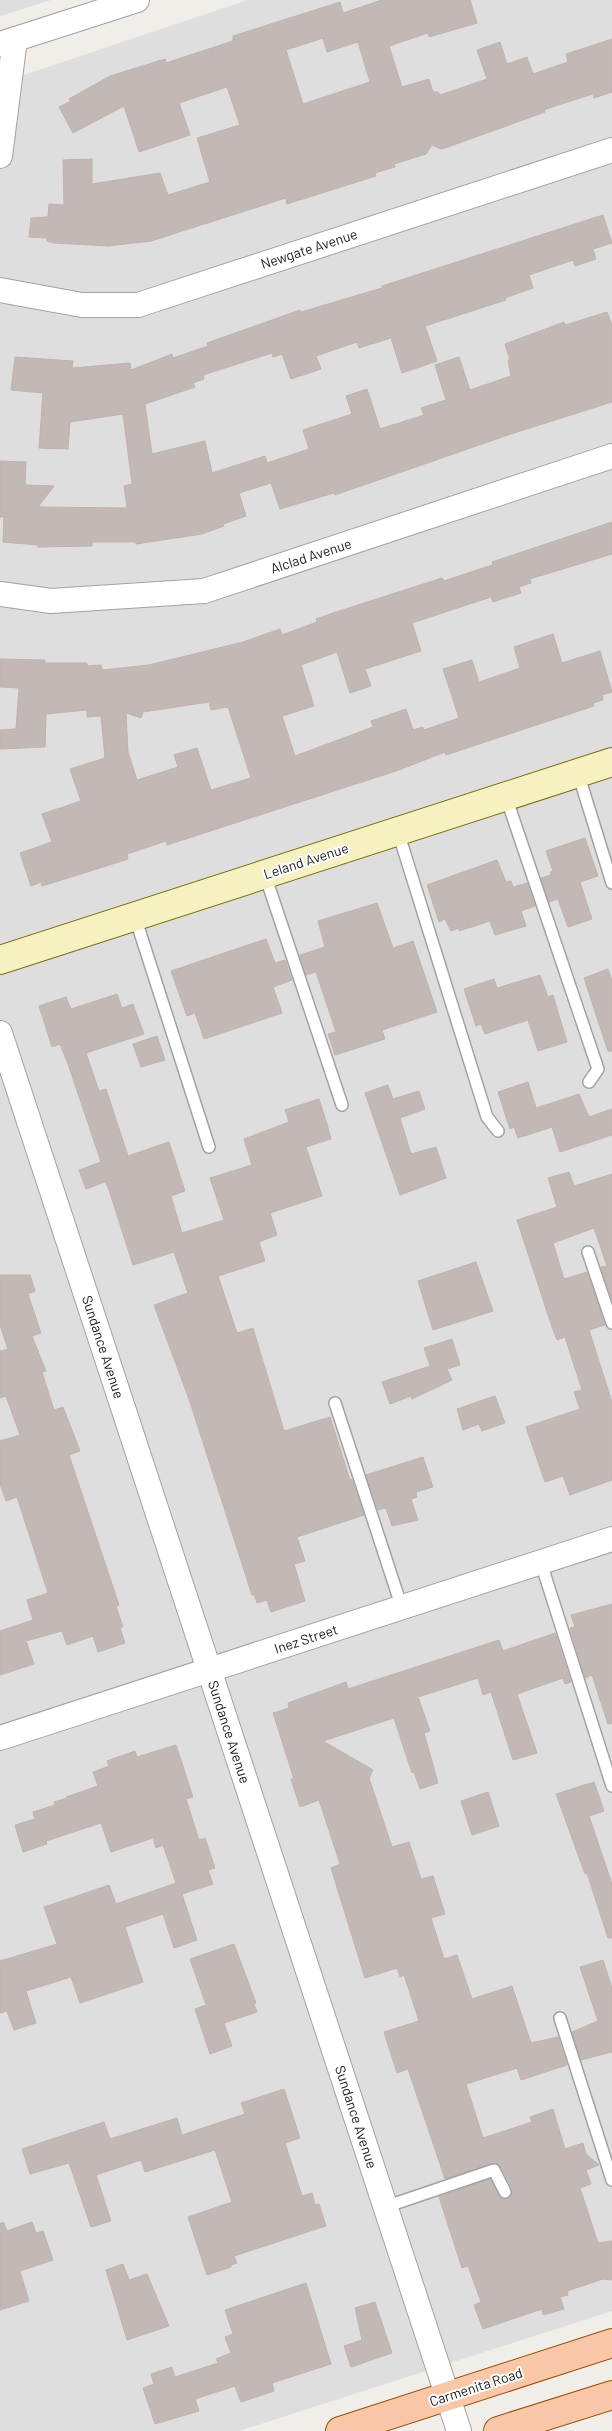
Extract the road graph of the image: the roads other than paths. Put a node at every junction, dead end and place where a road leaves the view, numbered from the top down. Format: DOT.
graph roads {
  1 [pos="137,0"];
  2 [pos="8,41"];
  3 [pos="612,150"];
  4 [pos="0,156"];
  5 [pos="0,290"];
  6 [pos="612,456"];
  7 [pos="0,594"];
  8 [pos="612,762"];
  9 [pos="578,774"];
  10 [pos="506,797"];
  11 [pos="398,832"];
  12 [pos="265,875"];
  13 [pos="612,882"];
  14 [pos="135,917"];
  15 [pos="0,960"];
  16 [pos="0,1033"];
  17 [pos="589,1082"];
  18 [pos="342,1105"];
  19 [pos="498,1131"];
  20 [pos="209,1148"];
  21 [pos="588,1252"];
  22 [pos="612,1323"];
  23 [pos="335,1403"];
  24 [pos="612,1541"];
  25 [pos="541,1563"];
  26 [pos="402,1608"];
  27 [pos="209,1670"];
  28 [pos="0,1738"];
  29 [pos="612,1786"];
  30 [pos="560,2018"];
  31 [pos="612,2180"];
  32 [pos="505,2192"];
  33 [pos="385,2207"];
  34 [pos="612,2343"];
  35 [pos="612,2395"];
  36 [pos="448,2397"];
  37 [pos="340,2431"];
  38 [pos="459,2431"];
  39 [pos="498,2431"];
  1 -- 2 [label="street"];
  2 -- 4 [label="street"];
  3 -- 5 [label="street, Newgate Avenue"];
  6 -- 7 [label="street, Alclad Avenue"];
  8 -- 9 [label="street, Leland Avenue"];
  9 -- 10 [label="street, Leland Avenue"];
  9 -- 13 [label="lane"];
  10 -- 11 [label="street, Leland Avenue"];
  10 -- 17 [label="lane"];
  11 -- 12 [label="street, Leland Avenue"];
  11 -- 19 [label="lane"];
  12 -- 14 [label="street, Leland Avenue"];
  12 -- 18 [label="lane"];
  14 -- 15 [label="street, Leland Avenue"];
  14 -- 20 [label="lane"];
  16 -- 27 [label="street, Sundance Avenue"];
  21 -- 22 [label="lane"];
  23 -- 26 [label="lane"];
  24 -- 25 [label="street, Inez Street"];
  25 -- 26 [label="street, Inez Street"];
  25 -- 29 [label="lane"];
  26 -- 27 [label="street, Inez Street"];
  27 -- 28 [label="street, Inez Street"];
  27 -- 33 [label="street, Sundance Avenue"];
  30 -- 31 [label="lane"];
  32 -- 33 [label="lane"];
  33 -- 36 [label="street, Sundance Avenue"];
  34 -- 36 [label="main road, Carmenita Road"];
  35 -- 39 [label="main road"];
  36 -- 37 [label="main road, Carmenita Road"];
  36 -- 38 [label="street, Sundance Avenue"];
}
